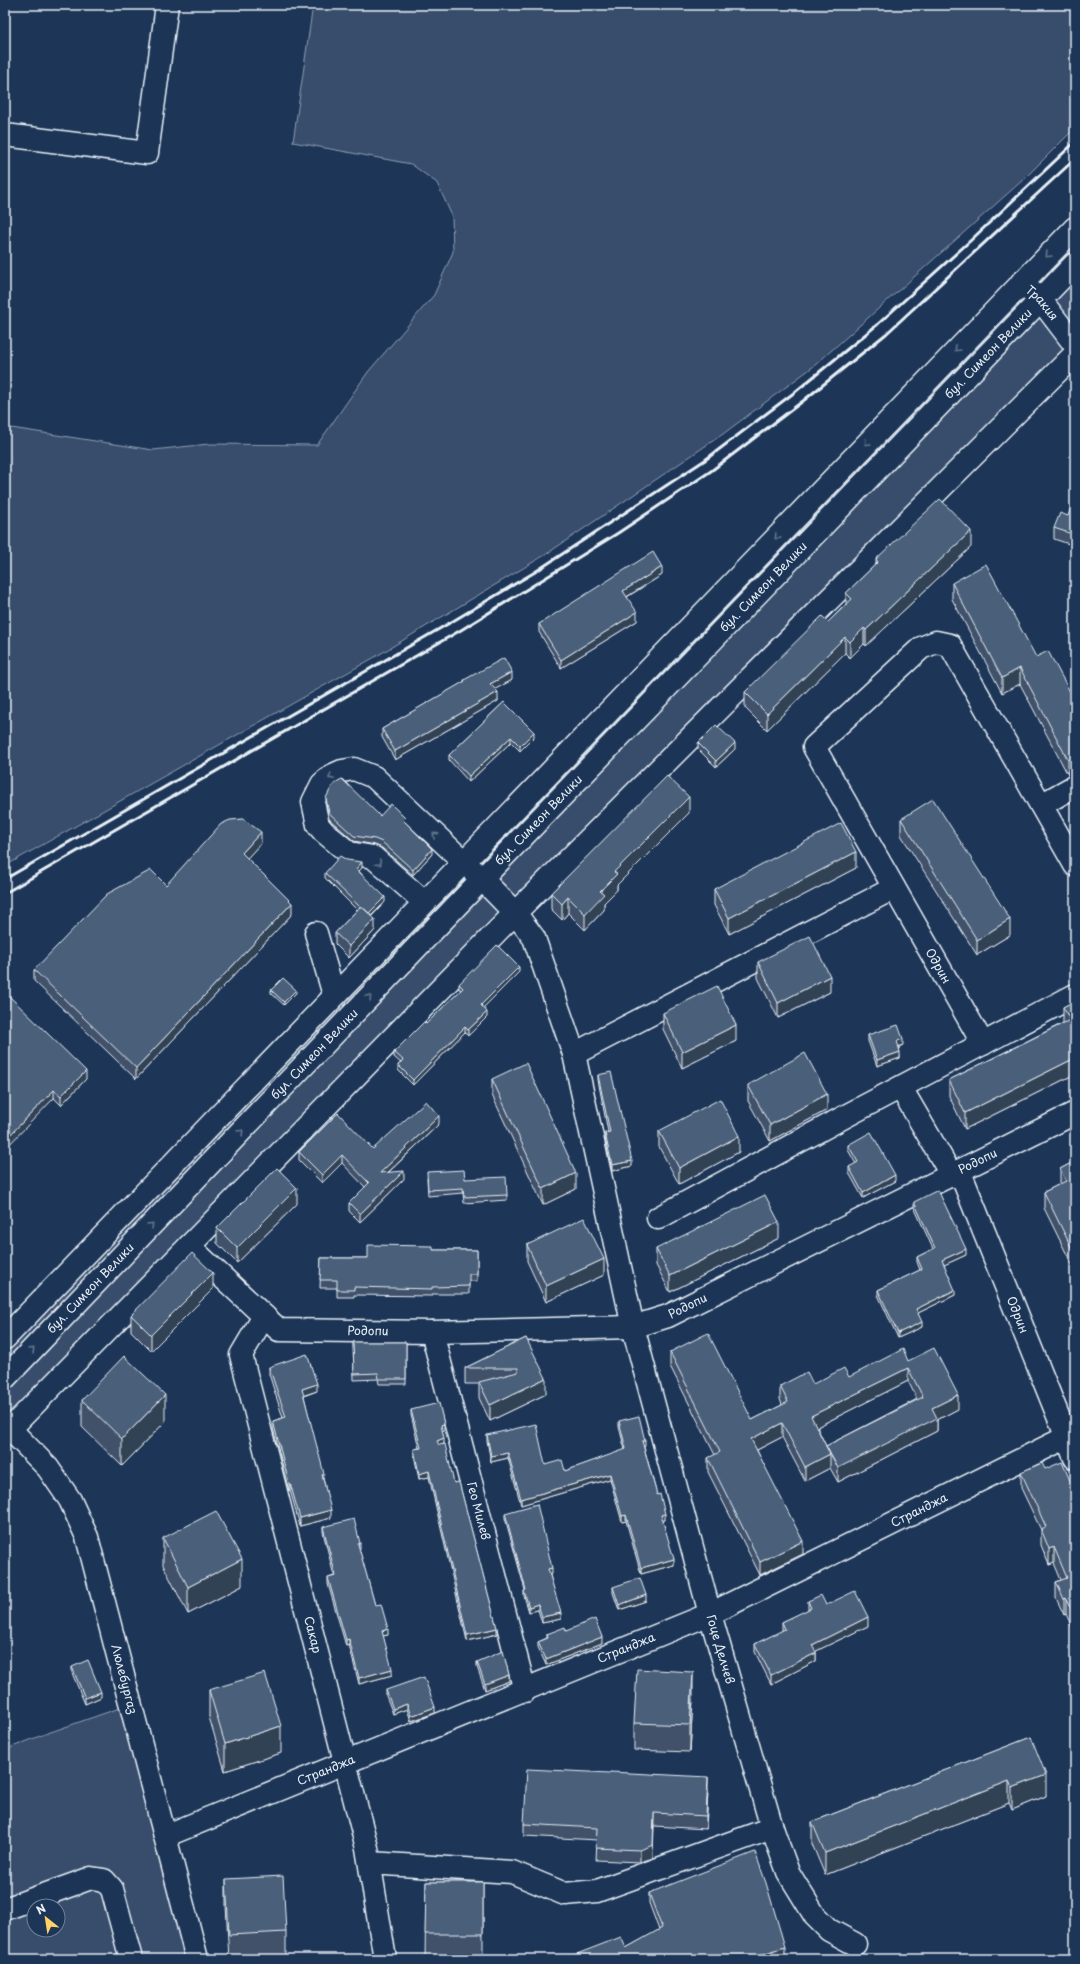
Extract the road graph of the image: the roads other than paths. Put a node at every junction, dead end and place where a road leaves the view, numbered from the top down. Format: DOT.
graph roads {
  1 [pos="167,5"];
  2 [pos="5,135"];
  3 [pos="1075,228"];
  4 [pos="1075,264"];
  5 [pos="1021,283"];
  6 [pos="1040,299"];
  7 [pos="1075,345"];
  8 [pos="1075,354"];
  9 [pos="1075,786"];
  10 [pos="1041,805"];
  11 [pos="463,862"];
  12 [pos="1075,865"];
  13 [pos="482,879"];
  14 [pos="894,888"];
  15 [pos="424,902"];
  16 [pos="515,913"];
  17 [pos="316,933"];
  18 [pos="334,995"];
  19 [pos="1075,995"];
  20 [pos="983,1044"];
  21 [pos="574,1054"];
  22 [pos="901,1088"];
  23 [pos="1075,1114"];
  24 [pos="956,1174"];
  25 [pos="658,1218"];
  26 [pos="189,1246"];
  27 [pos="264,1316"];
  28 [pos="633,1327"];
  29 [pos="432,1332"];
  30 [pos="5,1338"];
  31 [pos="5,1378"];
  32 [pos="8,1426"];
  33 [pos="1071,1435"];
  34 [pos="1075,1458"];
  35 [pos="710,1614"];
  36 [pos="525,1691"];
  37 [pos="347,1763"];
  38 [pos="772,1828"];
  39 [pos="165,1836"];
  40 [pos="370,1863"];
  41 [pos="5,1909"];
  42 [pos="855,1944"];
  43 [pos="131,1959"];
  44 [pos="198,1959"];
  45 [pos="385,1959"];
  1 -- 2 [label="street"];
  3 -- 5 [label="street, бул. Симеон Велики, one-way"];
  4 -- 6 [label="street, бул. Симеон Велики"];
  5 -- 6 [label="street, Тракия"];
  5 -- 11 [label="street, бул. Симеон Велики, one-way"];
  6 -- 7 [label="street, Тракия"];
  6 -- 13 [label="street, бул. Симеон Велики"];
  8 -- 16 [label="street"];
  9 -- 10 [label="street"];
  10 -- 12 [label="street"];
  10 -- 14 [label="street, Одрин"];
  11 -- 13 [label="street, Гоце Делчев"];
  11 -- 15 [label="street, бул. Симеон Велики"];
  11 -- 15 [label="street, Гоце Делчев, one-way"];
  13 -- 16 [label="street, Гоце Делчев"];
  31 -- 13 [label="street, бул. Симеон Велики, one-way"];
  14 -- 20 [label="street, Одрин"];
  14 -- 21 [label="street"];
  15 -- 18 [label="street, бул. Симеон Велики"];
  16 -- 21 [label="street, Гоце Делчев"];
  16 -- 26 [label="street"];
  17 -- 18 [label="street"];
  18 -- 30 [label="street, бул. Симеон Велики"];
  19 -- 20 [label="street"];
  20 -- 22 [label="street"];
  21 -- 28 [label="street, Гоце Делчев"];
  22 -- 24 [label="street, Одрин"];
  22 -- 25 [label="street"];
  23 -- 24 [label="street, Родопи"];
  24 -- 28 [label="street, Родопи"];
  24 -- 33 [label="street, Одрин"];
  26 -- 27 [label="street, Родопи"];
  26 -- 32 [label="street"];
  27 -- 29 [label="street, Родопи"];
  27 -- 37 [label="street, Сакар"];
  28 -- 29 [label="street, Родопи"];
  28 -- 35 [label="street, Гоце Делчев"];
  29 -- 36 [label="street, Гео Милев"];
  32 -- 39 [label="street, Люлебургаз"];
  33 -- 34 [label="street, Одрин"];
  33 -- 35 [label="street, Странджа"];
  35 -- 36 [label="street, Странджа"];
  35 -- 38 [label="street, Гоце Делчев"];
  36 -- 37 [label="street, Странджа"];
  37 -- 39 [label="street, Странджа"];
  37 -- 40 [label="street, Сакар"];
  38 -- 40 [label="street"];
  38 -- 42 [label="street, Гоце Делчев"];
  39 -- 44 [label="street, Люлебургаз"];
  40 -- 45 [label="street, Сакар"];
  41 -- 43 [label="street"];
}
